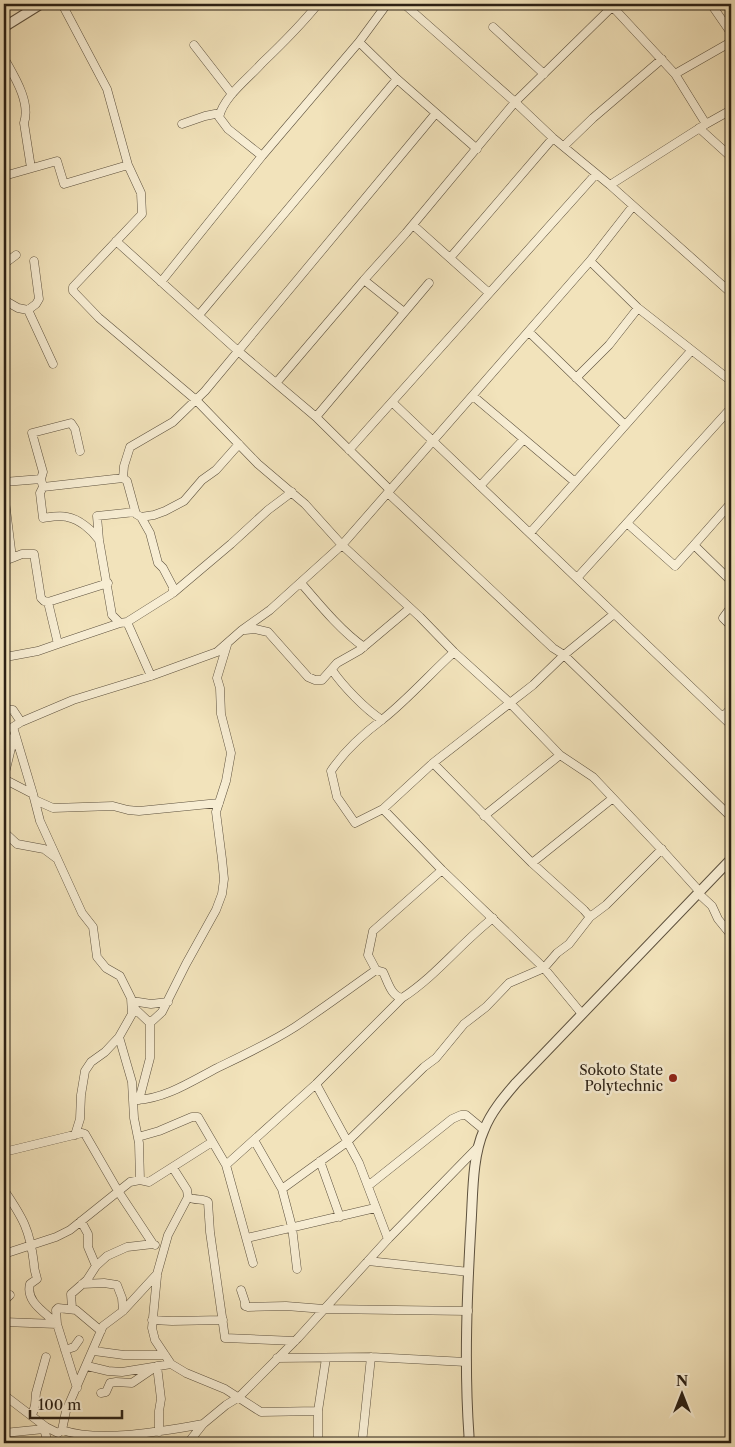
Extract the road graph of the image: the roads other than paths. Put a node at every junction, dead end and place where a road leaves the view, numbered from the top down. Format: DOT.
graph roads {
  1 [pos="41,4"];
  2 [pos="62,4"];
  3 [pos="318,4"];
  4 [pos="387,4"];
  5 [pos="404,4"];
  6 [pos="612,4"];
  7 [pos="710,4"];
  8 [pos="4,27"];
  9 [pos="493,27"];
  10 [pos="731,33"];
  11 [pos="359,42"];
  12 [pos="731,42"];
  13 [pos="194,45"];
  14 [pos="4,58"];
  15 [pos="662,59"];
  16 [pos="544,74"];
  17 [pos="675,74"];
  18 [pos="397,79"];
  19 [pos="232,94"];
  20 [pos="515,102"];
  21 [pos="731,110"];
  22 [pos="436,113"];
  23 [pos="220,114"];
  24 [pos="182,124"];
  25 [pos="703,126"];
  26 [pos="553,138"];
  27 [pos="564,146"];
  28 [pos="477,149"];
  29 [pos="262,156"];
  30 [pos="731,157"];
  31 [pos="128,165"];
  32 [pos="31,168"];
  33 [pos="596,174"];
  34 [pos="4,176"];
  35 [pos="610,185"];
  36 [pos="633,206"];
  37 [pos="413,225"];
  38 [pos="116,241"];
  39 [pos="16,255"];
  40 [pos="450,258"];
  41 [pos="34,261"];
  42 [pos="590,261"];
  43 [pos="4,264"];
  44 [pos="364,280"];
  45 [pos="161,282"];
  46 [pos="429,283"];
  47 [pos="489,293"];
  48 [pos="731,293"];
  49 [pos="4,300"];
  50 [pos="638,308"];
  51 [pos="28,310"];
  52 [pos="404,312"];
  53 [pos="199,315"];
  54 [pos="529,332"];
  55 [pos="238,351"];
  56 [pos="691,351"];
  57 [pos="54,364"];
  58 [pos="576,378"];
  59 [pos="731,381"];
  60 [pos="278,382"];
  61 [pos="473,396"];
  62 [pos="196,400"];
  63 [pos="392,402"];
  64 [pos="731,408"];
  65 [pos="316,417"];
  66 [pos="625,425"];
  67 [pos="524,439"];
  68 [pos="433,441"];
  69 [pos="239,444"];
  70 [pos="349,450"];
  71 [pos="80,451"];
  72 [pos="123,478"];
  73 [pos="41,479"];
  74 [pos="4,482"];
  75 [pos="575,482"];
  76 [pos="480,486"];
  77 [pos="43,488"];
  78 [pos="389,491"];
  79 [pos="4,492"];
  80 [pos="292,492"];
  81 [pos="731,502"];
  82 [pos="138,514"];
  83 [pos="628,524"];
  84 [pos="530,533"];
  85 [pos="99,540"];
  86 [pos="342,545"];
  87 [pos="694,546"];
  88 [pos="12,558"];
  89 [pos="4,561"];
  90 [pos="577,578"];
  91 [pos="731,581"];
  92 [pos="108,583"];
  93 [pos="301,583"];
  94 [pos="172,593"];
  95 [pos="48,602"];
  96 [pos="731,607"];
  97 [pos="410,608"];
  98 [pos="614,614"];
  99 [pos="123,623"];
  100 [pos="731,626"];
  101 [pos="242,630"];
  102 [pos="58,644"];
  103 [pos="228,644"];
  104 [pos="364,647"];
  105 [pos="454,652"];
  106 [pos="564,655"];
  107 [pos="11,656"];
  108 [pos="332,670"];
  109 [pos="151,676"];
  110 [pos="510,702"];
  111 [pos="731,708"];
  112 [pos="4,709"];
  113 [pos="723,717"];
  114 [pos="382,720"];
  115 [pos="21,722"];
  116 [pos="731,725"];
  117 [pos="15,734"];
  118 [pos="560,755"];
  119 [pos="433,763"];
  120 [pos="4,778"];
  121 [pos="34,797"];
  122 [pos="613,798"];
  123 [pos="219,803"];
  124 [pos="383,809"];
  125 [pos="484,816"];
  126 [pos="731,817"];
  127 [pos="4,832"];
  128 [pos="662,849"];
  129 [pos="731,859"];
  130 [pos="59,861"];
  131 [pos="532,863"];
  132 [pos="442,870"];
  133 [pos="699,892"];
  134 [pos="590,917"];
  135 [pos="493,918"];
  136 [pos="731,934"];
  137 [pos="544,968"];
  138 [pos="376,970"];
  139 [pos="402,998"];
  140 [pos="168,1002"];
  141 [pos="132,1003"];
  142 [pos="582,1014"];
  143 [pos="150,1023"];
  144 [pos="119,1037"];
  145 [pos="316,1084"];
  146 [pos="137,1100"];
  147 [pos="484,1130"];
  148 [pos="75,1135"];
  149 [pos="138,1136"];
  150 [pos="254,1140"];
  151 [pos="212,1142"];
  152 [pos="346,1142"];
  153 [pos="478,1147"];
  154 [pos="4,1152"];
  155 [pos="320,1161"];
  156 [pos="226,1165"];
  157 [pos="173,1168"];
  158 [pos="140,1180"];
  159 [pos="368,1186"];
  160 [pos="4,1190"];
  161 [pos="282,1190"];
  162 [pos="118,1191"];
  163 [pos="188,1198"];
  164 [pos="376,1208"];
  165 [pos="340,1217"];
  166 [pos="81,1221"];
  167 [pos="292,1227"];
  168 [pos="247,1238"];
  169 [pos="388,1239"];
  170 [pos="32,1244"];
  171 [pos="153,1244"];
  172 [pos="163,1248"];
  173 [pos="4,1254"];
  174 [pos="368,1261"];
  175 [pos="253,1263"];
  176 [pos="96,1266"];
  177 [pos="297,1269"];
  178 [pos="469,1272"];
  179 [pos="157,1274"];
  180 [pos="82,1284"];
  181 [pos="241,1290"];
  182 [pos="10,1295"];
  183 [pos="4,1301"];
  184 [pos="72,1308"];
  185 [pos="324,1310"];
  186 [pos="123,1311"];
  187 [pos="468,1311"];
  188 [pos="152,1320"];
  189 [pos="223,1320"];
  190 [pos="4,1322"];
  191 [pos="57,1324"];
  192 [pos="101,1331"];
  193 [pos="79,1340"];
  194 [pos="295,1341"];
  195 [pos="65,1350"];
  196 [pos="94,1351"];
  197 [pos="165,1355"];
  198 [pos="372,1357"];
  199 [pos="46,1358"];
  200 [pos="278,1358"];
  201 [pos="326,1358"];
  202 [pos="466,1362"];
  203 [pos="172,1364"];
  204 [pos="87,1366"];
  205 [pos="157,1366"];
  206 [pos="77,1388"];
  207 [pos="101,1393"];
  208 [pos="4,1395"];
  209 [pos="239,1397"];
  210 [pos="318,1411"];
  211 [pos="32,1416"];
  212 [pos="203,1424"];
  213 [pos="45,1428"];
  214 [pos="60,1431"];
  215 [pos="159,1432"];
  216 [pos="4,1434"];
  217 [pos="88,1440"];
  218 [pos="49,1443"];
  219 [pos="188,1443"];
  220 [pos="318,1443"];
  221 [pos="362,1443"];
  222 [pos="468,1443"];
  1 -- 8 [label="street"];
  2 -- 31 [label="street"];
  3 -- 19 [label="street"];
  4 -- 11 [label="street"];
  5 -- 20 [label="street"];
  6 -- 15 [label="street"];
  6 -- 16 [label="street"];
  7 -- 10 [label="street"];
  9 -- 16 [label="street"];
  11 -- 18 [label="street"];
  11 -- 29 [label="street"];
  12 -- 17 [label="street"];
  13 -- 19 [label="street"];
  14 -- 32 [label="street"];
  15 -- 17 [label="street"];
  15 -- 27 [label="street"];
  16 -- 20 [label="street"];
  17 -- 25 [label="street"];
  18 -- 22 [label="street"];
  18 -- 53 [label="street"];
  19 -- 23 [label="street"];
  20 -- 26 [label="street"];
  20 -- 28 [label="street"];
  21 -- 25 [label="street"];
  22 -- 28 [label="street"];
  22 -- 55 [label="street"];
  23 -- 24 [label="street"];
  23 -- 29 [label="street"];
  25 -- 30 [label="street"];
  25 -- 35 [label="street"];
  26 -- 27 [label="street"];
  26 -- 40 [label="street"];
  27 -- 33 [label="street"];
  28 -- 37 [label="street"];
  29 -- 45 [label="street"];
  31 -- 32 [label="street"];
  31 -- 38 [label="street"];
  32 -- 34 [label="street"];
  33 -- 35 [label="street"];
  33 -- 47 [label="street"];
  35 -- 36 [label="street"];
  36 -- 42 [label="street"];
  36 -- 48 [label="street"];
  37 -- 40 [label="street"];
  37 -- 44 [label="street"];
  38 -- 45 [label="street"];
  38 -- 62 [label="street"];
  39 -- 43 [label="street"];
  40 -- 47 [label="street"];
  41 -- 51 [label="street"];
  42 -- 50 [label="street"];
  42 -- 54 [label="street"];
  44 -- 52 [label="street"];
  44 -- 60 [label="street"];
  45 -- 53 [label="street"];
  46 -- 52 [label="street"];
  47 -- 63 [label="street"];
  49 -- 51 [label="street"];
  50 -- 56 [label="street"];
  50 -- 58 [label="street"];
  51 -- 57 [label="street"];
  52 -- 65 [label="street"];
  53 -- 55 [label="street"];
  54 -- 58 [label="street"];
  54 -- 61 [label="street"];
  55 -- 60 [label="street"];
  55 -- 62 [label="street"];
  56 -- 59 [label="street"];
  56 -- 66 [label="street"];
  58 -- 66 [label="street"];
  60 -- 65 [label="street"];
  61 -- 67 [label="street"];
  61 -- 68 [label="street"];
  62 -- 69 [label="street"];
  62 -- 72 [label="street"];
  63 -- 68 [label="street"];
  63 -- 70 [label="street"];
  64 -- 83 [label="street"];
  65 -- 70 [label="street"];
  66 -- 75 [label="street"];
  67 -- 75 [label="street"];
  67 -- 76 [label="street"];
  68 -- 76 [label="street"];
  68 -- 78 [label="street"];
  69 -- 80 [label="street"];
  69 -- 82 [label="street"];
  70 -- 78 [label="street"];
  71 -- 73 [label="street"];
  72 -- 77 [label="street"];
  72 -- 82 [label="street"];
  73 -- 74 [label="street"];
  73 -- 77 [label="street"];
  75 -- 84 [label="street"];
  76 -- 84 [label="street"];
  77 -- 85 [label="street"];
  78 -- 86 [label="street"];
  78 -- 106 [label="street"];
  79 -- 88 [label="street"];
  80 -- 86 [label="street"];
  80 -- 94 [label="street"];
  81 -- 87 [label="street"];
  82 -- 85 [label="street"];
  82 -- 94 [label="street"];
  83 -- 87 [label="street"];
  83 -- 90 [label="street"];
  84 -- 90 [label="street"];
  85 -- 92 [label="street"];
  86 -- 93 [label="street"];
  86 -- 97 [label="street"];
  87 -- 91 [label="street"];
  88 -- 89 [label="street"];
  88 -- 95 [label="street"];
  90 -- 98 [label="street"];
  92 -- 95 [label="street"];
  92 -- 99 [label="street"];
  93 -- 101 [label="street"];
  93 -- 104 [label="street"];
  94 -- 99 [label="street"];
  95 -- 102 [label="street"];
  96 -- 100 [label="street"];
  97 -- 104 [label="street"];
  97 -- 105 [label="street"];
  98 -- 106 [label="street"];
  98 -- 113 [label="street"];
  99 -- 102 [label="street"];
  99 -- 109 [label="street"];
  101 -- 103 [label="street"];
  101 -- 108 [label="street"];
  102 -- 107 [label="street"];
  103 -- 109 [label="street"];
  103 -- 123 [label="street"];
  104 -- 108 [label="street"];
  105 -- 110 [label="street"];
  105 -- 114 [label="street"];
  106 -- 110 [label="street"];
  106 -- 126 [label="street"];
  108 -- 114 [label="street"];
  109 -- 115 [label="street"];
  110 -- 118 [label="street"];
  110 -- 119 [label="street"];
  111 -- 113 [label="street"];
  112 -- 115 [label="street"];
  113 -- 116 [label="street"];
  114 -- 124 [label="street"];
  115 -- 117 [label="street"];
  117 -- 120 [label="street"];
  117 -- 121 [label="street"];
  118 -- 122 [label="street"];
  118 -- 125 [label="street"];
  119 -- 124 [label="street"];
  119 -- 125 [label="street"];
  120 -- 121 [label="street"];
  121 -- 123 [label="street"];
  121 -- 130 [label="street"];
  122 -- 128 [label="street"];
  122 -- 131 [label="street"];
  123 -- 140 [label="street"];
  124 -- 132 [label="street"];
  125 -- 131 [label="street"];
  127 -- 130 [label="street"];
  128 -- 133 [label="street"];
  128 -- 134 [label="street"];
  129 -- 133 [label="street"];
  130 -- 141 [label="street"];
  131 -- 134 [label="street"];
  132 -- 135 [label="street"];
  132 -- 138 [label="street"];
  133 -- 136 [label="street"];
  133 -- 142 [label="street"];
  134 -- 137 [label="street"];
  135 -- 137 [label="street"];
  135 -- 139 [label="street"];
  137 -- 142 [label="street"];
  137 -- 152 [label="street"];
  138 -- 139 [label="street"];
  138 -- 146 [label="street"];
  139 -- 145 [label="street"];
  140 -- 141 [label="street"];
  140 -- 143 [label="street"];
  141 -- 143 [label="street"];
  141 -- 144 [label="street"];
  142 -- 147 [label="street"];
  143 -- 146 [label="street"];
  144 -- 146 [label="street"];
  144 -- 148 [label="street"];
  145 -- 150 [label="street"];
  145 -- 152 [label="street"];
  146 -- 149 [label="street"];
  147 -- 153 [label="street"];
  147 -- 159 [label="street"];
  148 -- 154 [label="street"];
  148 -- 162 [label="street"];
  149 -- 151 [label="street"];
  149 -- 158 [label="street"];
  150 -- 156 [label="street"];
  150 -- 161 [label="street"];
  151 -- 156 [label="street"];
  151 -- 157 [label="street"];
  152 -- 155 [label="street"];
  152 -- 159 [label="street"];
  153 -- 169 [label="street"];
  153 -- 178 [label="street"];
  155 -- 161 [label="street"];
  155 -- 165 [label="street"];
  156 -- 168 [label="street"];
  157 -- 158 [label="street"];
  157 -- 163 [label="street"];
  158 -- 162 [label="street"];
  159 -- 164 [label="street"];
  160 -- 170 [label="street"];
  161 -- 167 [label="street"];
  162 -- 166 [label="street"];
  162 -- 171 [label="street"];
  163 -- 172 [label="street"];
  163 -- 189 [label="street"];
  164 -- 165 [label="street"];
  164 -- 169 [label="street"];
  165 -- 167 [label="street"];
  166 -- 170 [label="street"];
  166 -- 176 [label="street"];
  167 -- 168 [label="street"];
  167 -- 177 [label="street"];
  168 -- 175 [label="street"];
  169 -- 174 [label="street"];
  170 -- 173 [label="street"];
  170 -- 191 [label="street"];
  171 -- 172 [label="street"];
  171 -- 176 [label="street"];
  172 -- 179 [label="street"];
  174 -- 178 [label="street"];
  174 -- 185 [label="street"];
  176 -- 180 [label="street"];
  178 -- 187 [label="street"];
  179 -- 186 [label="street"];
  179 -- 188 [label="street"];
  180 -- 184 [label="street"];
  180 -- 186 [label="street"];
  181 -- 185 [label="street"];
  182 -- 183 [label="street"];
  184 -- 191 [label="street"];
  184 -- 192 [label="street"];
  185 -- 187 [label="street"];
  185 -- 194 [label="street"];
  186 -- 192 [label="street"];
  187 -- 202 [label="street"];
  188 -- 189 [label="street"];
  188 -- 197 [label="street"];
  189 -- 194 [label="street"];
  190 -- 191 [label="street"];
  191 -- 195 [label="street"];
  192 -- 196 [label="street"];
  193 -- 195 [label="street"];
  194 -- 200 [label="street"];
  195 -- 206 [label="street"];
  196 -- 197 [label="street"];
  196 -- 204 [label="street"];
  197 -- 203 [label="street"];
  198 -- 201 [label="street"];
  198 -- 202 [label="street"];
  198 -- 221 [label="street"];
  199 -- 211 [label="street"];
  200 -- 201 [label="street"];
  200 -- 209 [label="street"];
  201 -- 210 [label="street"];
  202 -- 222 [label="street"];
  203 -- 205 [label="street"];
  203 -- 209 [label="street"];
  204 -- 205 [label="street"];
  204 -- 206 [label="street"];
  205 -- 207 [label="street"];
  205 -- 215 [label="street"];
  206 -- 214 [label="street"];
  208 -- 211 [label="street"];
  209 -- 210 [label="street"];
  209 -- 212 [label="street"];
  210 -- 220 [label="street"];
  211 -- 213 [label="street"];
  212 -- 215 [label="street"];
  212 -- 219 [label="street"];
  213 -- 214 [label="street"];
  213 -- 216 [label="street"];
  213 -- 218 [label="street"];
  214 -- 217 [label="street"];
  214 -- 218 [label="street"];
  215 -- 217 [label="street"];
}
